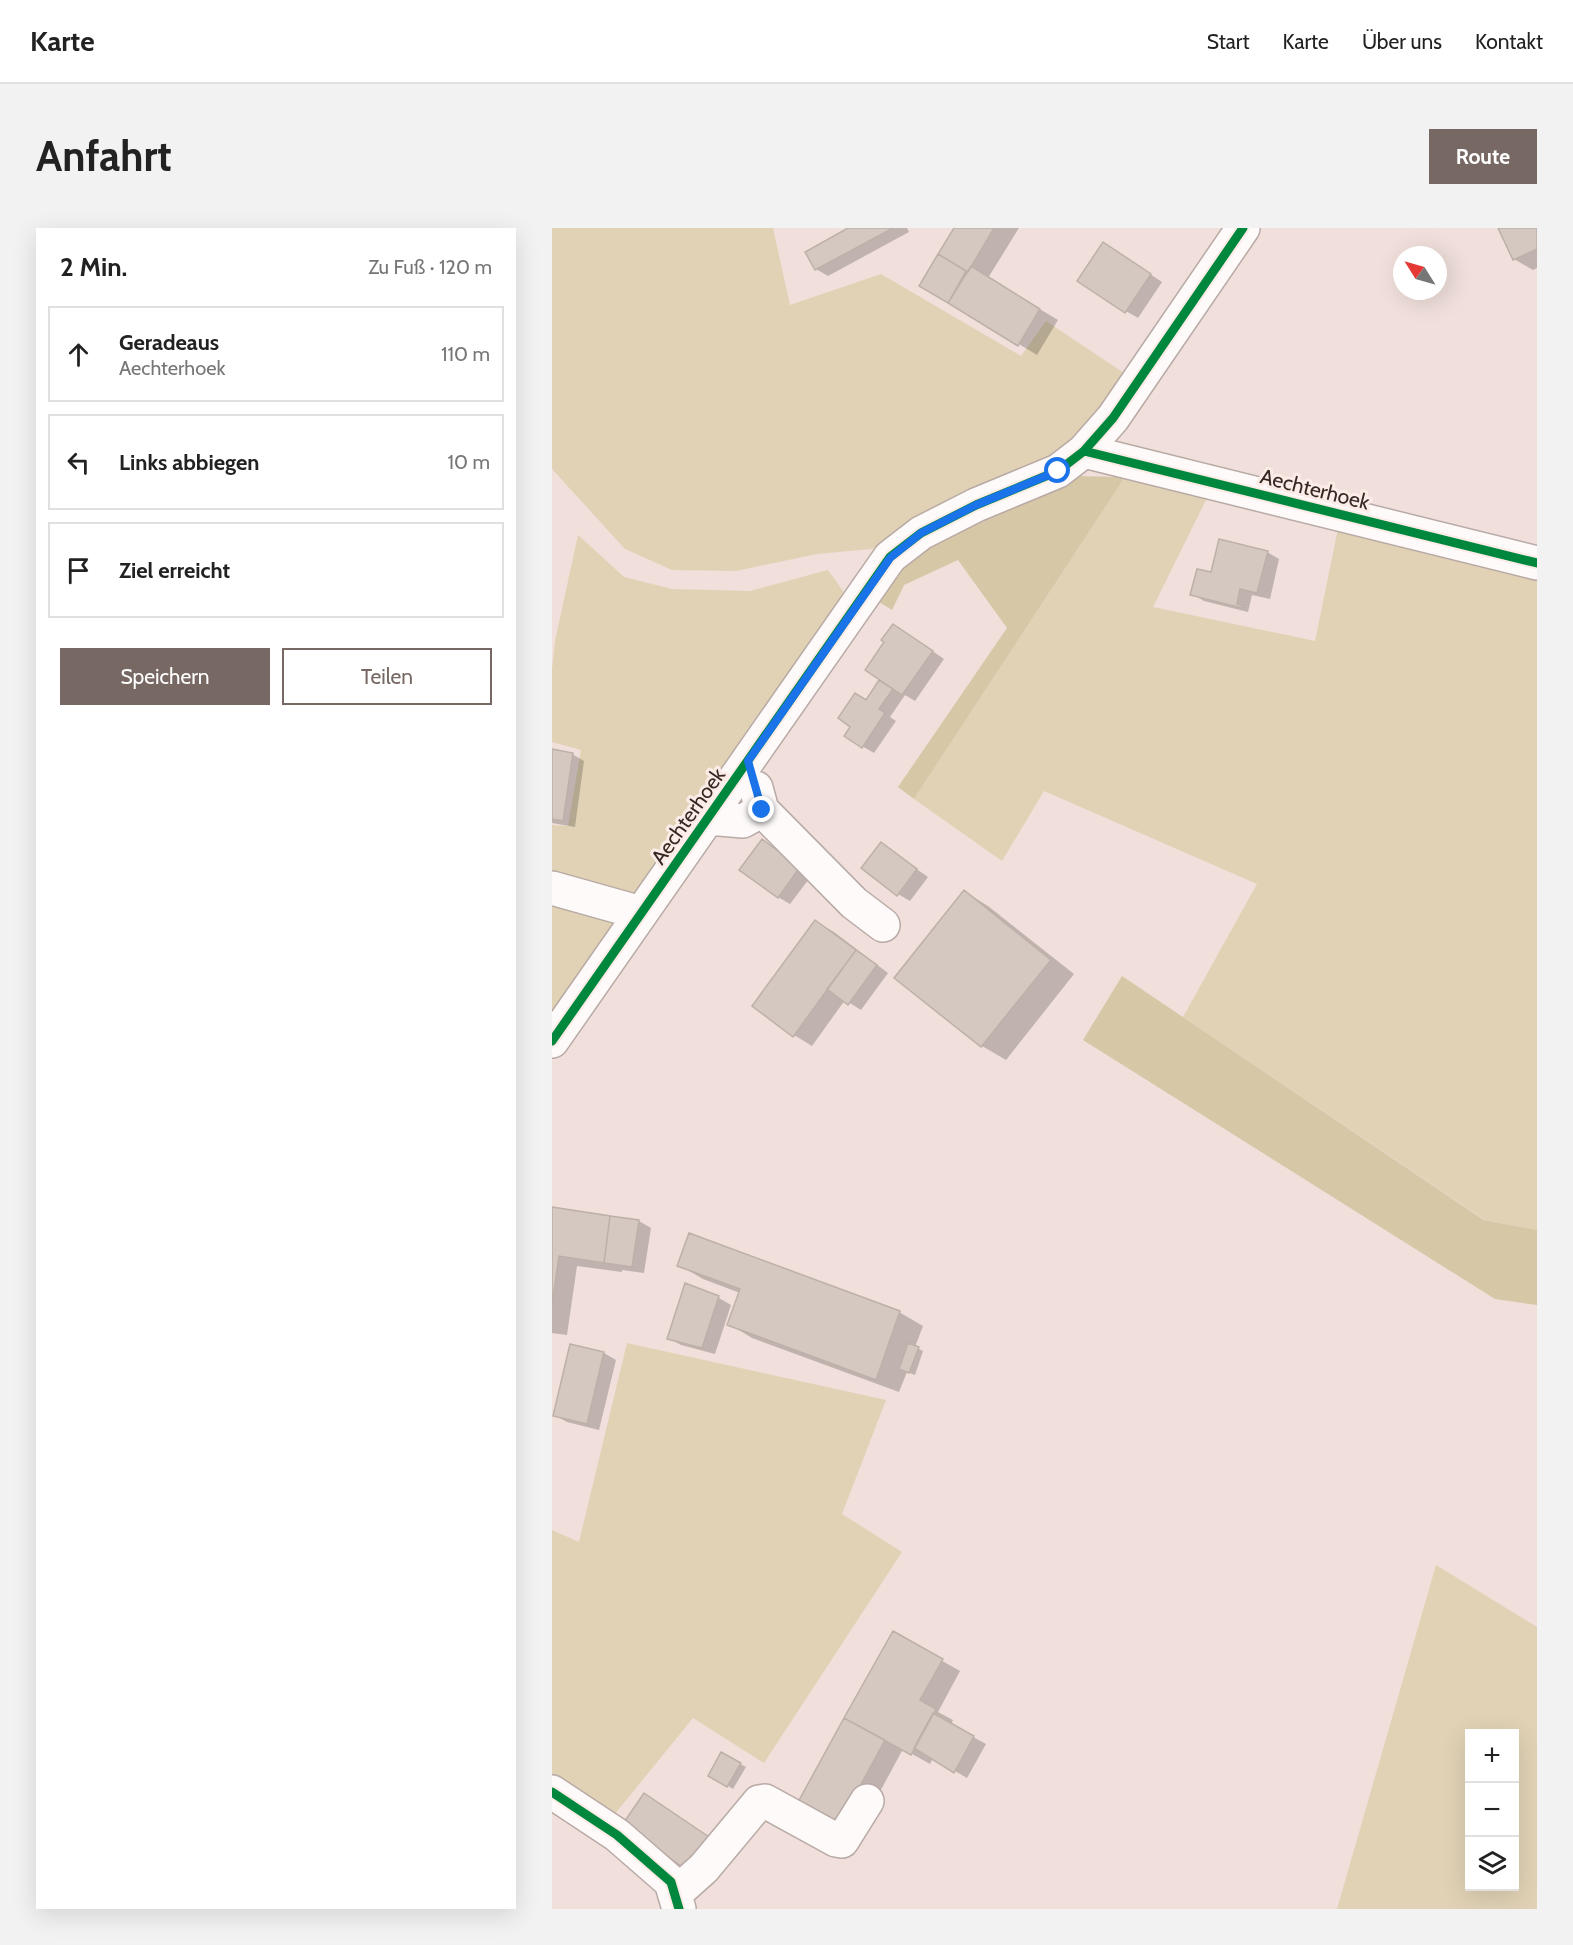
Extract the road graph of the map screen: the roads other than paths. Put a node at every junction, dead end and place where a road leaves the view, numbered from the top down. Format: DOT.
graph roads {
  1 [pos="1244,228"];
  2 [pos="1084,450"];
  3 [pos="1537,563"];
  4 [pos="748,761"];
  5 [pos="762,810"];
  6 [pos="708,818"];
  7 [pos="552,888"];
  8 [pos="641,914"];
  9 [pos="883,925"];
  10 [pos="552,1041"];
  11 [pos="552,1792"];
  12 [pos="867,1801"];
  13 [pos="677,1902"];
  1 -- 2 [label="street, Aechterhoek"];
  2 -- 3 [label="street, Aechterhoek"];
  2 -- 4 [label="street, Aechterhoek"];
  4 -- 5 [label="street"];
  4 -- 6 [label="street, Aechterhoek"];
  5 -- 6 [label="street"];
  5 -- 9 [label="street"];
  6 -- 8 [label="street, Aechterhoek"];
  7 -- 8 [label="street"];
  8 -- 10 [label="street, Aechterhoek"];
  11 -- 13 [label="street"];
  12 -- 13 [label="street"];
}
